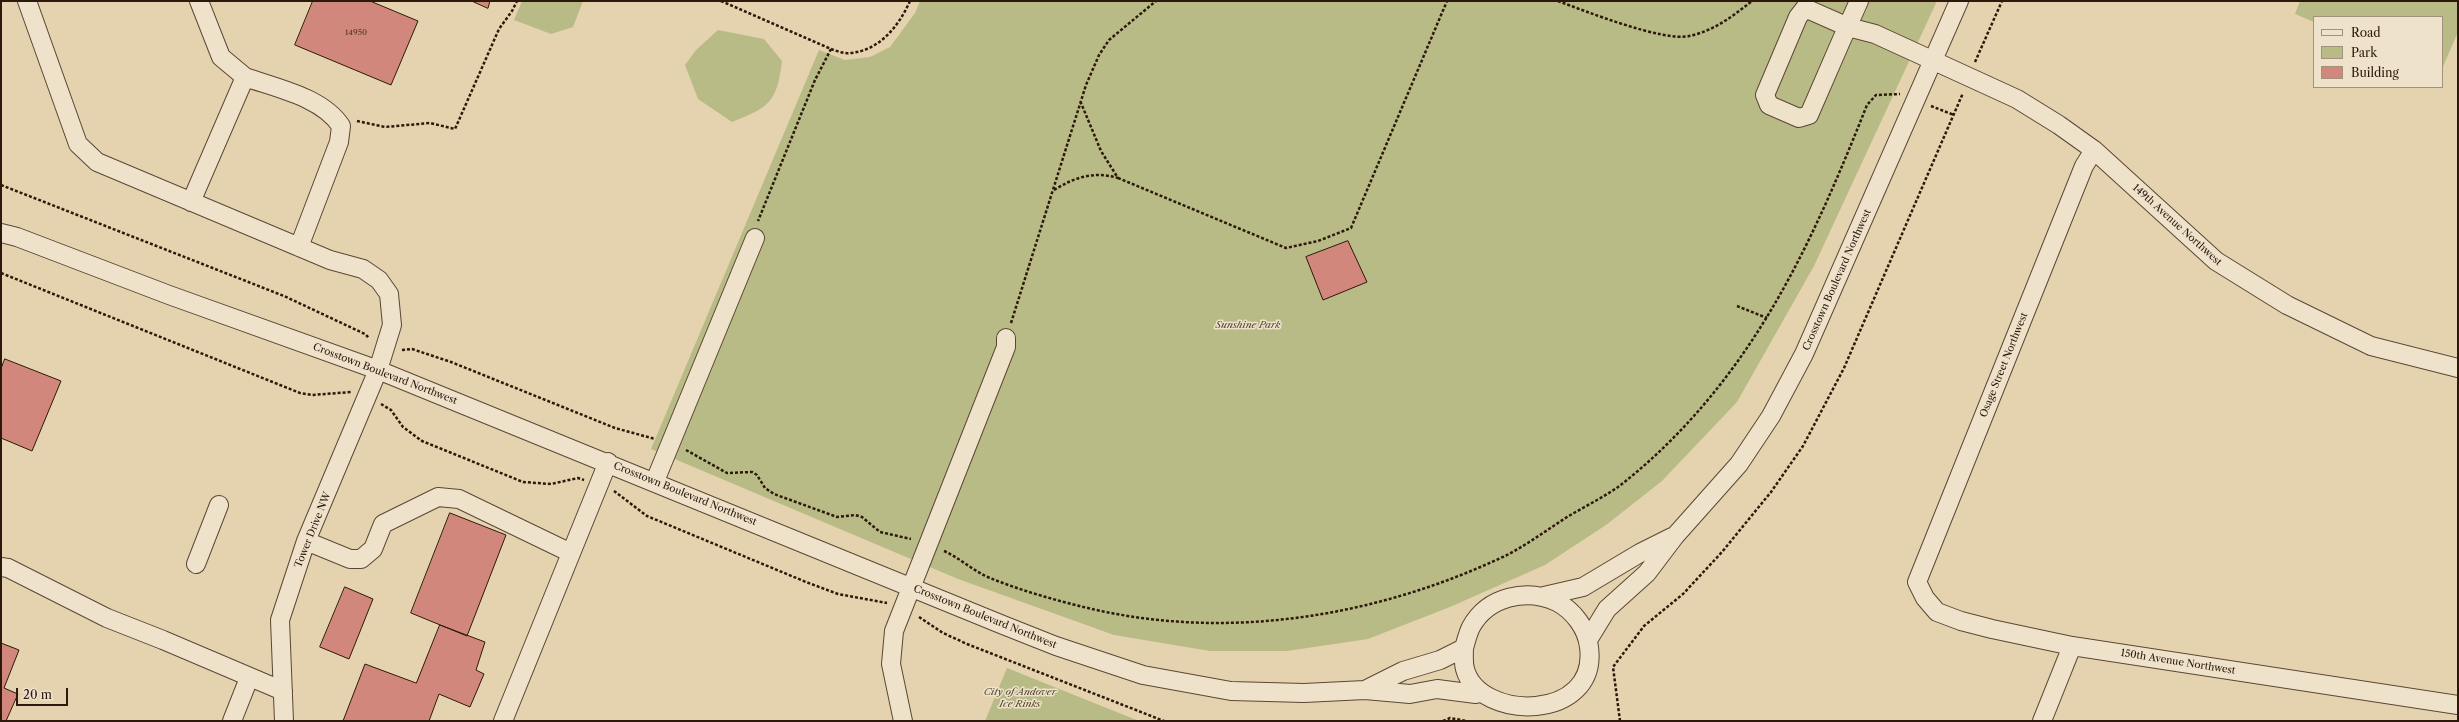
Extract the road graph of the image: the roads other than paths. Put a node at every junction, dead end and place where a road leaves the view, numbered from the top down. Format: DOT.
graph roads {
  1 [pos="27,1"];
  2 [pos="199,1"];
  3 [pos="1860,1"];
  4 [pos="1959,1"];
  5 [pos="1807,4"];
  6 [pos="1848,27"];
  7 [pos="1934,61"];
  8 [pos="245,77"];
  9 [pos="2094,150"];
  10 [pos="191,202"];
  11 [pos="1,223"];
  12 [pos="9,235"];
  13 [pos="755,238"];
  14 [pos="299,247"];
  15 [pos="1006,338"];
  16 [pos="2458,368"];
  17 [pos="378,370"];
  18 [pos="608,462"];
  19 [pos="655,482"];
  20 [pos="219,505"];
  21 [pos="1675,536"];
  22 [pos="306,541"];
  23 [pos="571,553"];
  24 [pos="196,564"];
  25 [pos="1,567"];
  26 [pos="1917,582"];
  27 [pos="912,588"];
  28 [pos="1544,596"];
  29 [pos="1588,640"];
  30 [pos="2072,646"];
  31 [pos="1464,648"];
  32 [pos="249,678"];
  33 [pos="1365,690"];
  34 [pos="283,691"];
  35 [pos="1476,694"];
  36 [pos="2458,705"];
  37 [pos="232,721"];
  38 [pos="284,721"];
  39 [pos="503,721"];
  40 [pos="903,721"];
  41 [pos="1522,721"];
  42 [pos="2042,721"];
  1 -- 10 [label="street, Tower Drive NW"];
  2 -- 8 [label="street"];
  3 -- 6 [label="street"];
  4 -- 7 [label="street, Crosstown Boulevard Northwest"];
  5 -- 6 [label="street, 149th Avenue Northwest"];
  5 -- 6 [label="street"];
  6 -- 7 [label="street, 149th Avenue Northwest"];
  7 -- 9 [label="street, 149th Avenue Northwest"];
  7 -- 21 [label="street, Crosstown Boulevard Northwest"];
  8 -- 10 [label="street"];
  8 -- 14 [label="street"];
  9 -- 16 [label="street, 149th Avenue Northwest"];
  9 -- 26 [label="street, Osage Street Northwest"];
  10 -- 14 [label="street, Tower Drive NW"];
  11 -- 12 [label="street, Crosstown Boulevard Northwest"];
  12 -- 17 [label="street, Crosstown Boulevard Northwest"];
  13 -- 19 [label="street"];
  14 -- 17 [label="street, Tower Drive NW"];
  15 -- 27 [label="street"];
  17 -- 18 [label="street, Crosstown Boulevard Northwest"];
  17 -- 22 [label="street, Tower Drive NW"];
  18 -- 19 [label="street, Crosstown Boulevard Northwest"];
  18 -- 23 [label="street"];
  19 -- 27 [label="street, Crosstown Boulevard Northwest"];
  20 -- 24 [label="street"];
  21 -- 28 [label="street, Crosstown Boulevard Northwest"];
  21 -- 29 [label="street, Crosstown Boulevard Northwest"];
  22 -- 23 [label="street"];
  22 -- 34 [label="street, Tower Drive NW"];
  23 -- 39 [label="street"];
  25 -- 32 [label="street"];
  26 -- 30 [label="street, 150th Avenue Northwest"];
  27 -- 33 [label="street, Crosstown Boulevard Northwest"];
  27 -- 40 [label="street"];
  28 -- 29 [label="street, Crosstown Boulevard Northwest"];
  28 -- 31 [label="street, Crosstown Boulevard Northwest"];
  29 -- 41 [label="street, Crosstown Boulevard Northwest"];
  30 -- 36 [label="street, 150th Avenue Northwest"];
  30 -- 42 [label="street"];
  31 -- 33 [label="street, Crosstown Boulevard Northwest"];
  31 -- 35 [label="street, Crosstown Boulevard Northwest"];
  32 -- 34 [label="street"];
  32 -- 37 [label="street"];
  33 -- 35 [label="street, Crosstown Boulevard Northwest"];
  34 -- 38 [label="street, Tower Drive NW"];
  35 -- 41 [label="street, Crosstown Boulevard Northwest"];
}
